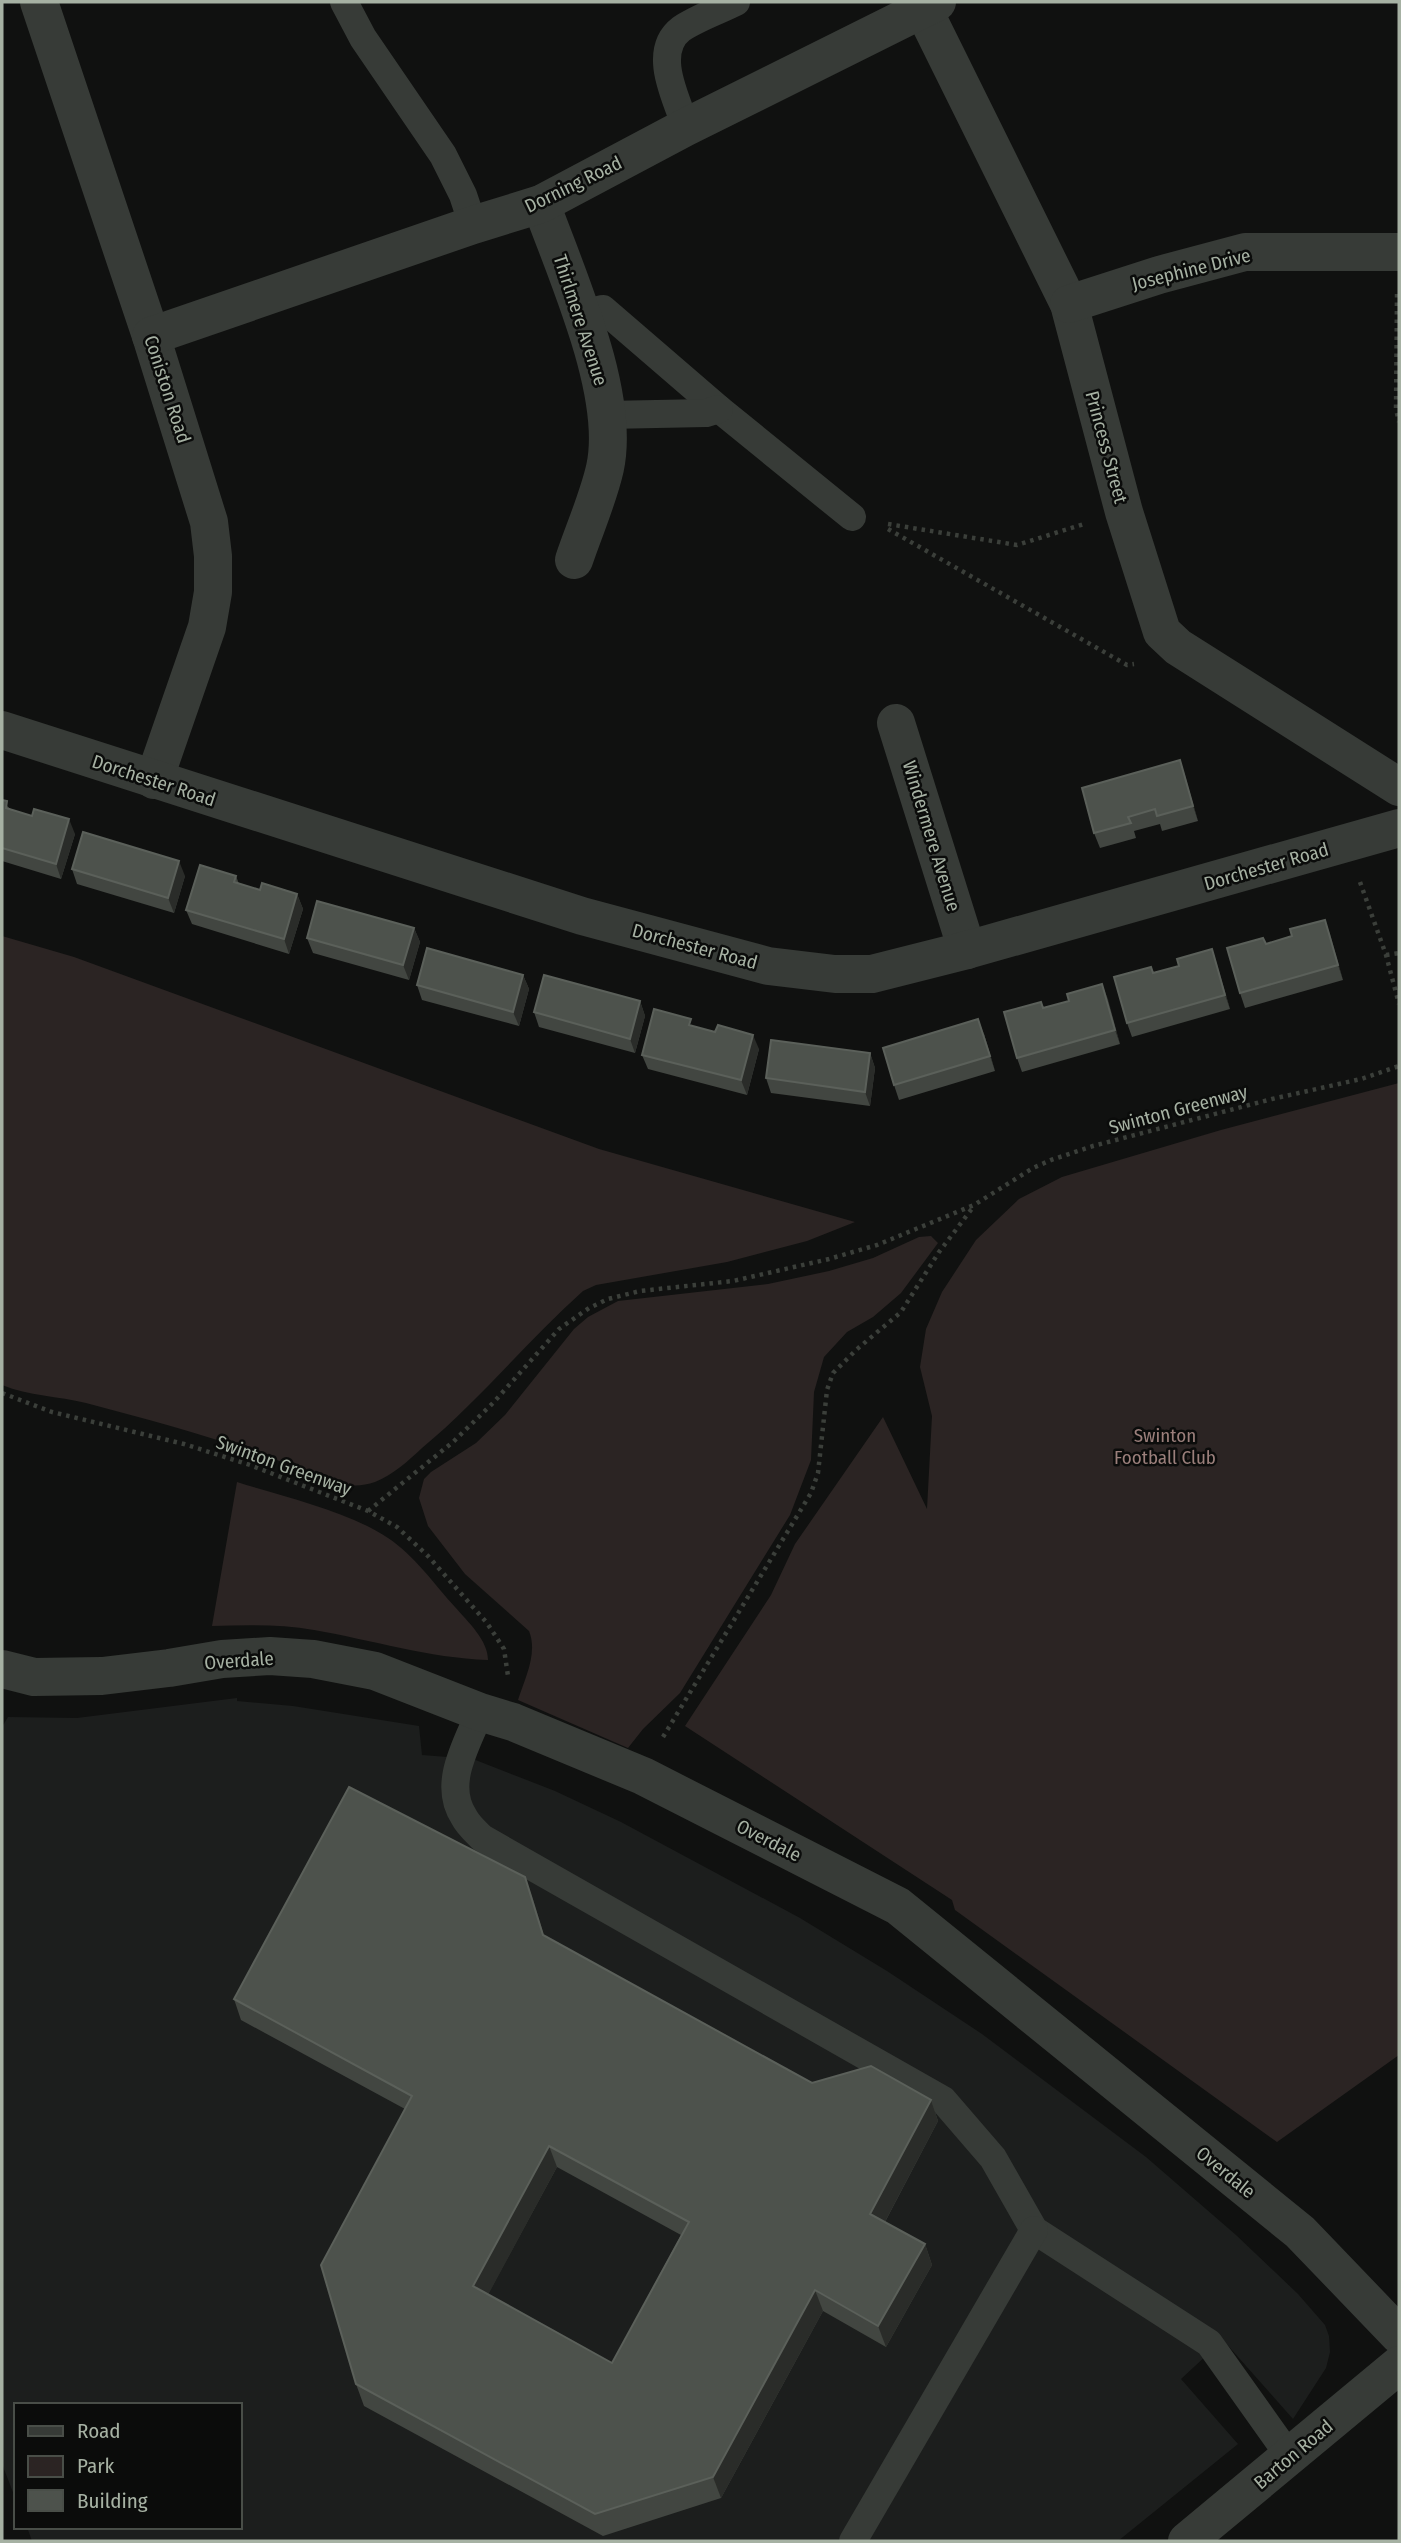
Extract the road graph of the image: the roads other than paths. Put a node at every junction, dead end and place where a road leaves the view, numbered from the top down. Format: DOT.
graph roads {
  1 [pos="39,2"];
  2 [pos="344,2"];
  3 [pos="736,2"];
  4 [pos="930,5"];
  5 [pos="686,127"];
  6 [pos="541,204"];
  7 [pos="473,225"];
  8 [pos="1398,252"];
  9 [pos="1069,304"];
  10 [pos="581,314"];
  11 [pos="151,336"];
  12 [pos="719,409"];
  13 [pos="607,415"];
  14 [pos="852,517"];
  15 [pos="574,560"];
  16 [pos="896,723"];
  17 [pos="2,730"];
  18 [pos="154,780"];
  19 [pos="1399,787"];
  20 [pos="1399,828"];
  21 [pos="967,950"];
  22 [pos="2,1670"];
  23 [pos="480,1712"];
  24 [pos="1034,2230"];
  25 [pos="1399,2335"];
  26 [pos="1399,2365"];
  27 [pos="1290,2457"];
  28 [pos="853,2541"];
  29 [pos="1187,2541"];
  1 -- 11 [label="street, Coniston Road"];
  2 -- 7 [label="lane"];
  3 -- 5 [label="lane"];
  4 -- 5 [label="street, Dorning Road"];
  4 -- 9 [label="street, Princess Street"];
  5 -- 6 [label="street, Dorning Road"];
  6 -- 7 [label="street, Dorning Road"];
  6 -- 10 [label="street, Thirlmere Avenue"];
  7 -- 11 [label="street, Dorning Road"];
  8 -- 9 [label="street, Josephine Drive"];
  9 -- 19 [label="street, Princess Street"];
  10 -- 12 [label="lane"];
  10 -- 13 [label="street, Thirlmere Avenue"];
  11 -- 18 [label="street, Coniston Road"];
  12 -- 13 [label="lane"];
  12 -- 14 [label="lane"];
  13 -- 15 [label="street, Thirlmere Avenue"];
  16 -- 21 [label="street, Windermere Avenue"];
  17 -- 18 [label="street, Dorchester Road"];
  18 -- 21 [label="street, Dorchester Road"];
  20 -- 21 [label="street, Dorchester Road"];
  22 -- 23 [label="street, Overdale"];
  23 -- 24 [label="lane"];
  23 -- 25 [label="street, Overdale"];
  24 -- 27 [label="lane"];
  24 -- 28 [label="lane"];
  26 -- 27 [label="street, Barton Road"];
  27 -- 29 [label="street, Barton Road"];
}
